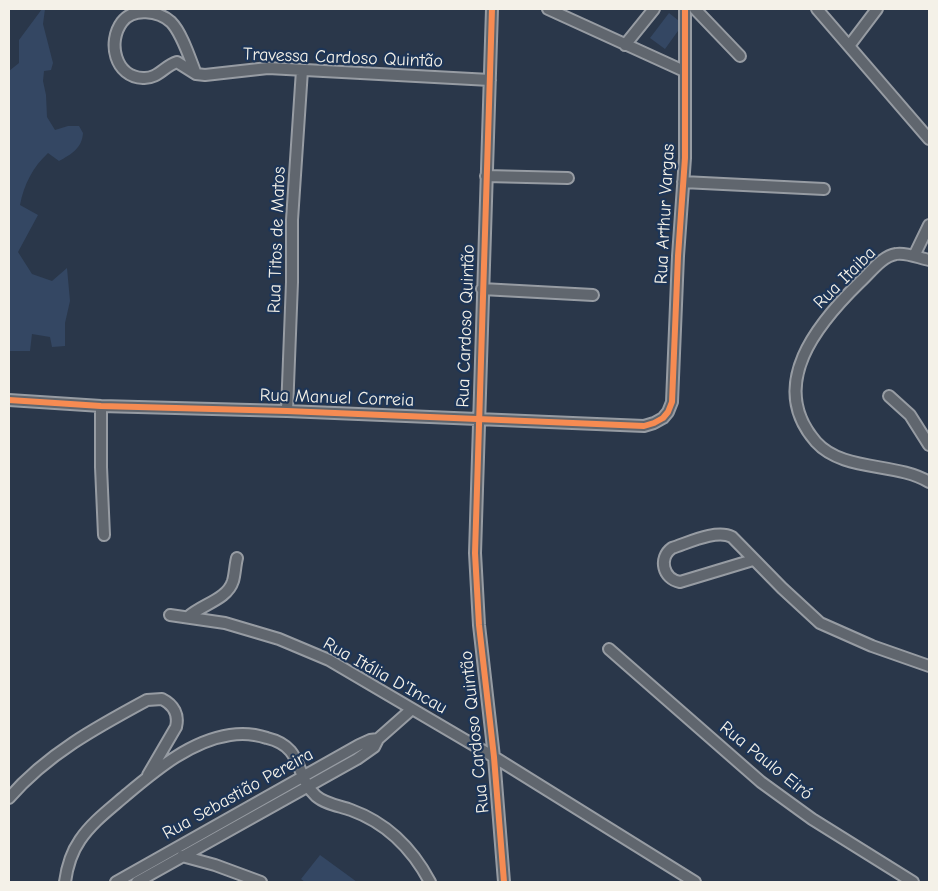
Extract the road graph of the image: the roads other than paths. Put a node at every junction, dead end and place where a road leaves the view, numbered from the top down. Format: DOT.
graph roads {
  1 [pos="492,9"];
  2 [pos="548,9"];
  3 [pos="654,9"];
  4 [pos="685,9"];
  5 [pos="695,9"];
  6 [pos="817,9"];
  7 [pos="877,9"];
  8 [pos="625,45"];
  9 [pos="849,46"];
  10 [pos="740,56"];
  11 [pos="302,70"];
  12 [pos="684,71"];
  13 [pos="196,74"];
  14 [pos="490,80"];
  15 [pos="929,139"];
  16 [pos="486,176"];
  17 [pos="568,178"];
  18 [pos="683,182"];
  19 [pos="824,189"];
  20 [pos="929,225"];
  21 [pos="914,256"];
  22 [pos="929,260"];
  23 [pos="482,289"];
  24 [pos="593,295"];
  25 [pos="889,396"];
  26 [pos="9,400"];
  27 [pos="101,406"];
  28 [pos="287,411"];
  29 [pos="663,418"];
  30 [pos="478,420"];
  31 [pos="929,445"];
  32 [pos="929,482"];
  33 [pos="104,535"];
  34 [pos="237,558"];
  35 [pos="754,560"];
  36 [pos="170,615"];
  37 [pos="188,617"];
  38 [pos="609,648"];
  39 [pos="929,666"];
  40 [pos="412,709"];
  41 [pos="378,739"];
  42 [pos="494,757"];
  43 [pos="303,776"];
  44 [pos="146,778"];
  45 [pos="309,787"];
  46 [pos="9,798"];
  47 [pos="173,850"];
  48 [pos="183,858"];
  49 [pos="65,882"];
  50 [pos="116,882"];
  51 [pos="137,882"];
  52 [pos="261,882"];
  53 [pos="430,882"];
  54 [pos="504,882"];
  55 [pos="695,882"];
  56 [pos="913,882"];
  1 -- 14 [label="street, Rua Cardoso Quintão"];
  2 -- 8 [label="street"];
  3 -- 8 [label="street"];
  4 -- 12 [label="street, Rua Arthur Vargas"];
  5 -- 10 [label="street"];
  6 -- 9 [label="street"];
  7 -- 9 [label="street"];
  8 -- 12 [label="street"];
  9 -- 15 [label="street"];
  11 -- 13 [label="street, Travessa Cardoso Quintão"];
  11 -- 14 [label="street, Travessa Cardoso Quintão"];
  11 -- 28 [label="street, Rua Titos de Matos"];
  12 -- 18 [label="street, Rua Arthur Vargas"];
  13 -- 13 [label="street, Travessa Cardoso Quintão"];
  14 -- 16 [label="street, Rua Cardoso Quintão"];
  16 -- 17 [label="street"];
  16 -- 23 [label="street, Rua Cardoso Quintão"];
  18 -- 19 [label="street"];
  18 -- 29 [label="street, Rua Arthur Vargas"];
  20 -- 21 [label="street"];
  21 -- 22 [label="street"];
  21 -- 32 [label="street, Rua Itaiba"];
  23 -- 24 [label="street"];
  23 -- 30 [label="street, Rua Cardoso Quintão"];
  25 -- 31 [label="street"];
  26 -- 27 [label="street, Rua Manuel Correia"];
  27 -- 28 [label="street, Rua Manuel Correia"];
  27 -- 33 [label="street"];
  28 -- 30 [label="street, Rua Manuel Correia"];
  29 -- 30 [label="street, Rua Manuel Correia"];
  30 -- 42 [label="street, Rua Cardoso Quintão"];
  34 -- 37 [label="street"];
  35 -- 35 [label="street"];
  35 -- 39 [label="street"];
  36 -- 37 [label="street, Rua Itália D'Incau"];
  37 -- 40 [label="street, Rua Itália D'Incau"];
  38 -- 56 [label="street, Rua Paulo Eiró"];
  40 -- 41 [label="street, Rua Sebastião Pereira"];
  40 -- 42 [label="street, Rua Itália D'Incau"];
  41 -- 43 [label="street, Rua Sebastião Pereira"];
  41 -- 45 [label="street, Rua Sebastião Pereira"];
  42 -- 54 [label="street, Rua Cardoso Quintão"];
  42 -- 55 [label="street, Rua Itália D'Incau"];
  43 -- 44 [label="street"];
  43 -- 45 [label="street"];
  43 -- 47 [label="street, Rua Sebastião Pereira"];
  44 -- 46 [label="street"];
  44 -- 49 [label="street"];
  45 -- 48 [label="street, Rua Sebastião Pereira"];
  45 -- 53 [label="street"];
  47 -- 48 [label="street"];
  47 -- 50 [label="street, Rua Sebastião Pereira"];
  48 -- 51 [label="street, Rua Sebastião Pereira"];
  48 -- 52 [label="street"];
}
